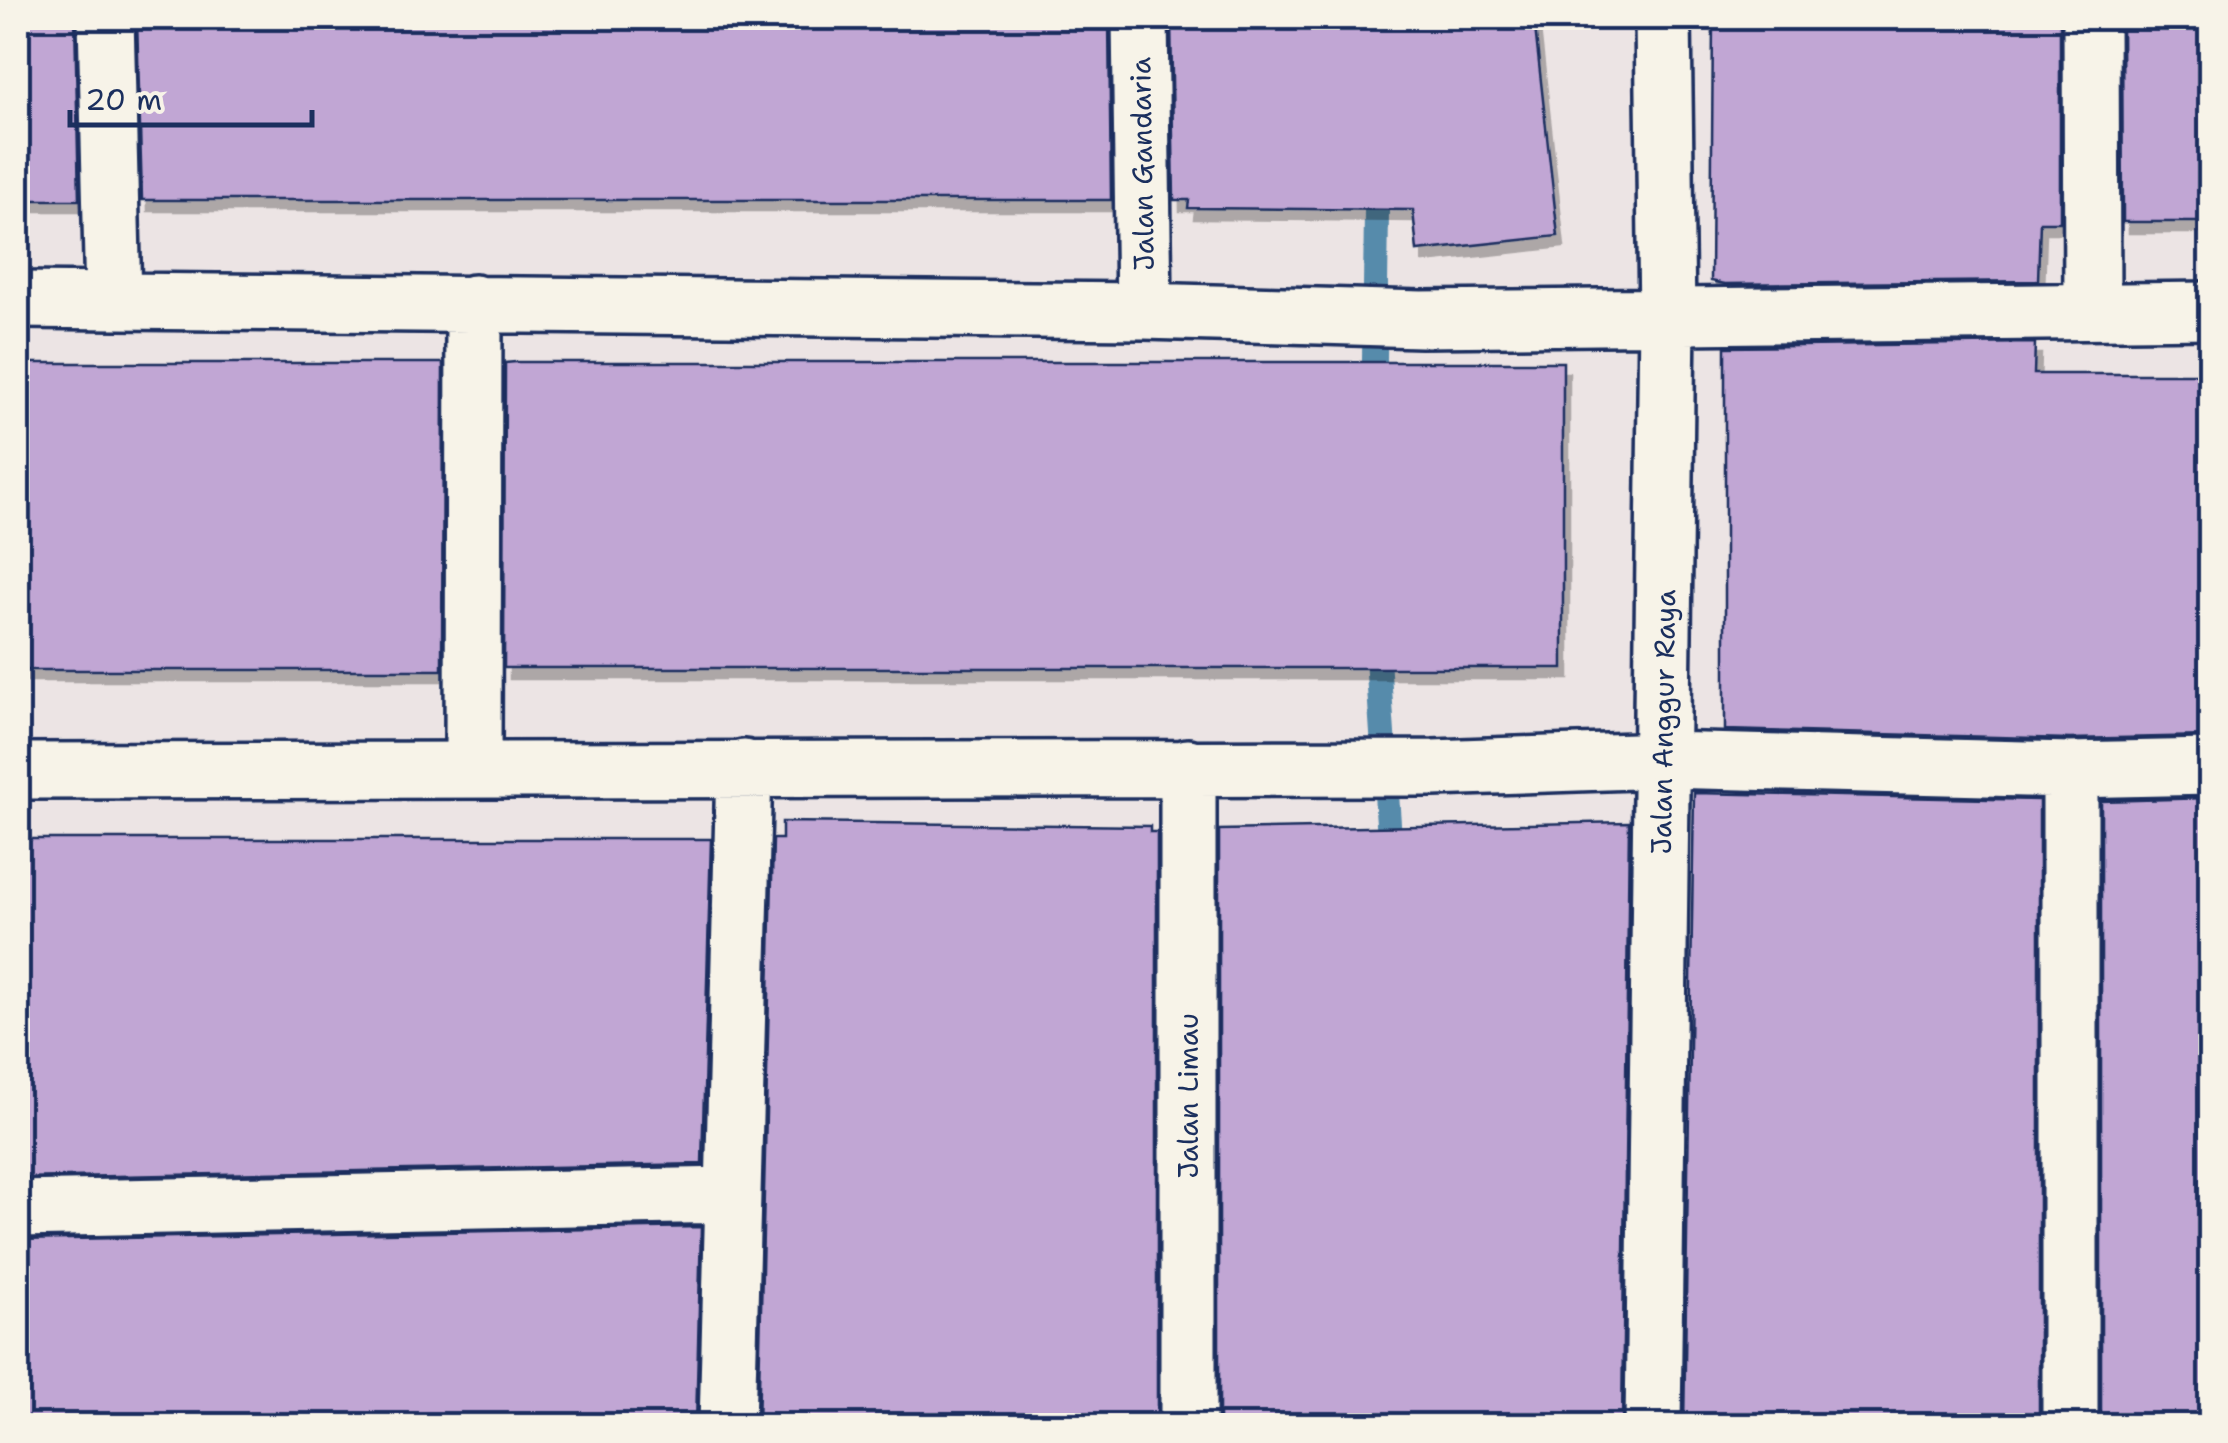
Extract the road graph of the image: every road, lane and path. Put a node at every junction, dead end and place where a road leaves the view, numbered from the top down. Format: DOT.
graph roads {
  1 [pos="106,18"];
  2 [pos="1140,18"];
  3 [pos="1663,18"];
  4 [pos="2090,18"];
  5 [pos="18,300"];
  6 [pos="113,300"];
  7 [pos="474,303"];
  8 [pos="2092,310"];
  9 [pos="2210,310"];
  10 [pos="1144,311"];
  11 [pos="1667,318"];
  12 [pos="1663,760"];
  13 [pos="1188,767"];
  14 [pos="2210,767"];
  15 [pos="473,768"];
  16 [pos="744,768"];
  17 [pos="2070,770"];
  18 [pos="18,771"];
  19 [pos="731,1195"];
  20 [pos="18,1209"];
  21 [pos="727,1426"];
  22 [pos="1188,1426"];
  23 [pos="1653,1426"];
  24 [pos="2070,1426"];
  1 -- 6 [label="street"];
  2 -- 10 [label="street, Jalan Gandaria"];
  3 -- 11 [label="street, Jalan Anggur Raya"];
  4 -- 8 [label="street"];
  5 -- 6 [label="street"];
  6 -- 7 [label="street"];
  7 -- 10 [label="street"];
  7 -- 15 [label="street"];
  8 -- 9 [label="street"];
  8 -- 11 [label="street"];
  10 -- 11 [label="street"];
  11 -- 12 [label="street, Jalan Anggur Raya"];
  12 -- 13 [label="street"];
  12 -- 17 [label="street"];
  12 -- 23 [label="street, Jalan Anggur Raya"];
  13 -- 16 [label="street"];
  13 -- 22 [label="street, Jalan Limau"];
  14 -- 17 [label="street"];
  15 -- 16 [label="street"];
  15 -- 18 [label="street"];
  16 -- 19 [label="street"];
  17 -- 24 [label="street"];
  19 -- 20 [label="street"];
  19 -- 21 [label="street"];
}
